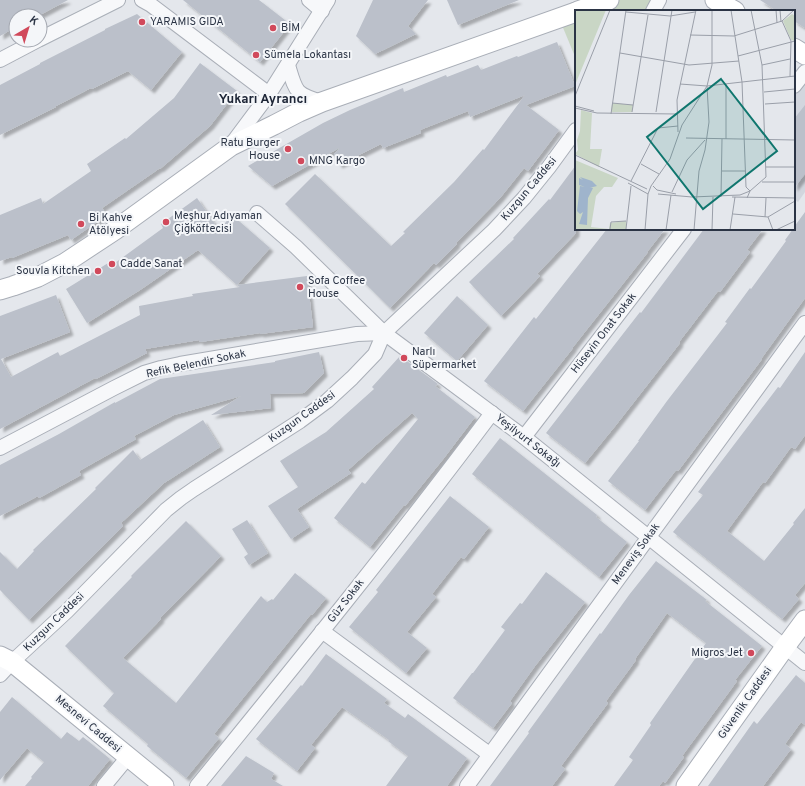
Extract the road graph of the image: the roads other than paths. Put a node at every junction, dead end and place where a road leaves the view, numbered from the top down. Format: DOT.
graph roads {
  1 [pos="118,0"];
  2 [pos="142,0"];
  3 [pos="309,0"];
  4 [pos="609,0"];
  5 [pos="659,0"];
  6 [pos="715,0"];
  7 [pos="325,5"];
  8 [pos="580,10"];
  9 [pos="654,10"];
  10 [pos="733,10"];
  11 [pos="575,12"];
  12 [pos="48,35"];
  13 [pos="23,48"];
  14 [pos="795,49"];
  15 [pos="805,55"];
  16 [pos="0,60"];
  17 [pos="288,65"];
  18 [pos="805,72"];
  19 [pos="795,85"];
  20 [pos="269,94"];
  21 [pos="322,102"];
  22 [pos="575,131"];
  23 [pos="230,146"];
  24 [pos="257,213"];
  25 [pos="683,230"];
  26 [pos="0,290"];
  27 [pos="805,323"];
  28 [pos="384,333"];
  29 [pos="492,413"];
  30 [pos="524,437"];
  31 [pos="0,448"];
  32 [pos="648,537"];
  33 [pos="805,620"];
  34 [pos="322,632"];
  35 [pos="0,644"];
  36 [pos="785,647"];
  37 [pos="805,663"];
  38 [pos="4,664"];
  39 [pos="489,754"];
  40 [pos="128,757"];
  41 [pos="104,786"];
  42 [pos="164,786"];
  43 [pos="197,786"];
  44 [pos="467,786"];
  45 [pos="686,786"];
  1 -- 12 [label="street"];
  2 -- 20 [label="street"];
  3 -- 7 [label="street"];
  4 -- 8 [label="main road"];
  5 -- 9 [label="street"];
  6 -- 10 [label="main road"];
  7 -- 17 [label="street"];
  11 -- 21 [label="main road"];
  13 -- 16 [label="street"];
  14 -- 15 [label="main road"];
  17 -- 20 [label="street"];
  17 -- 21 [label="street"];
  18 -- 19 [label="street"];
  20 -- 23 [label="street"];
  21 -- 23 [label="main road"];
  22 -- 28 [label="street, Kuzgun Caddesi"];
  23 -- 26 [label="main road"];
  24 -- 28 [label="street, Yeşilyurt Sokağı"];
  25 -- 30 [label="street, Hüseyin Onat Sokak"];
  27 -- 32 [label="street, Meneviş Sokak"];
  28 -- 29 [label="street, Yeşilyurt Sokağı"];
  28 -- 31 [label="street, Refik Belendir Sokak"];
  28 -- 38 [label="street, Kuzgun Caddesi"];
  29 -- 30 [label="street, Yeşilyurt Sokağı"];
  29 -- 34 [label="street, Güz Sokak"];
  30 -- 32 [label="street, Yeşilyurt Sokağı"];
  32 -- 36 [label="street, Yeşilyurt Sokağı"];
  32 -- 39 [label="street, Meneviş Sokak"];
  33 -- 36 [label="main road, Güvenlik Caddesi"];
  34 -- 39 [label="street"];
  34 -- 43 [label="street, Güz Sokak"];
  35 -- 38 [label="main road, Mesnevi Caddesi"];
  36 -- 37 [label="street, Yeşilyurt Sokağı"];
  36 -- 45 [label="main road, Güvenlik Caddesi"];
  38 -- 40 [label="main road, Mesnevi Caddesi"];
  39 -- 44 [label="street, Meneviş Sokak"];
  40 -- 41 [label="street"];
  40 -- 42 [label="main road, Mesnevi Caddesi"];
}
